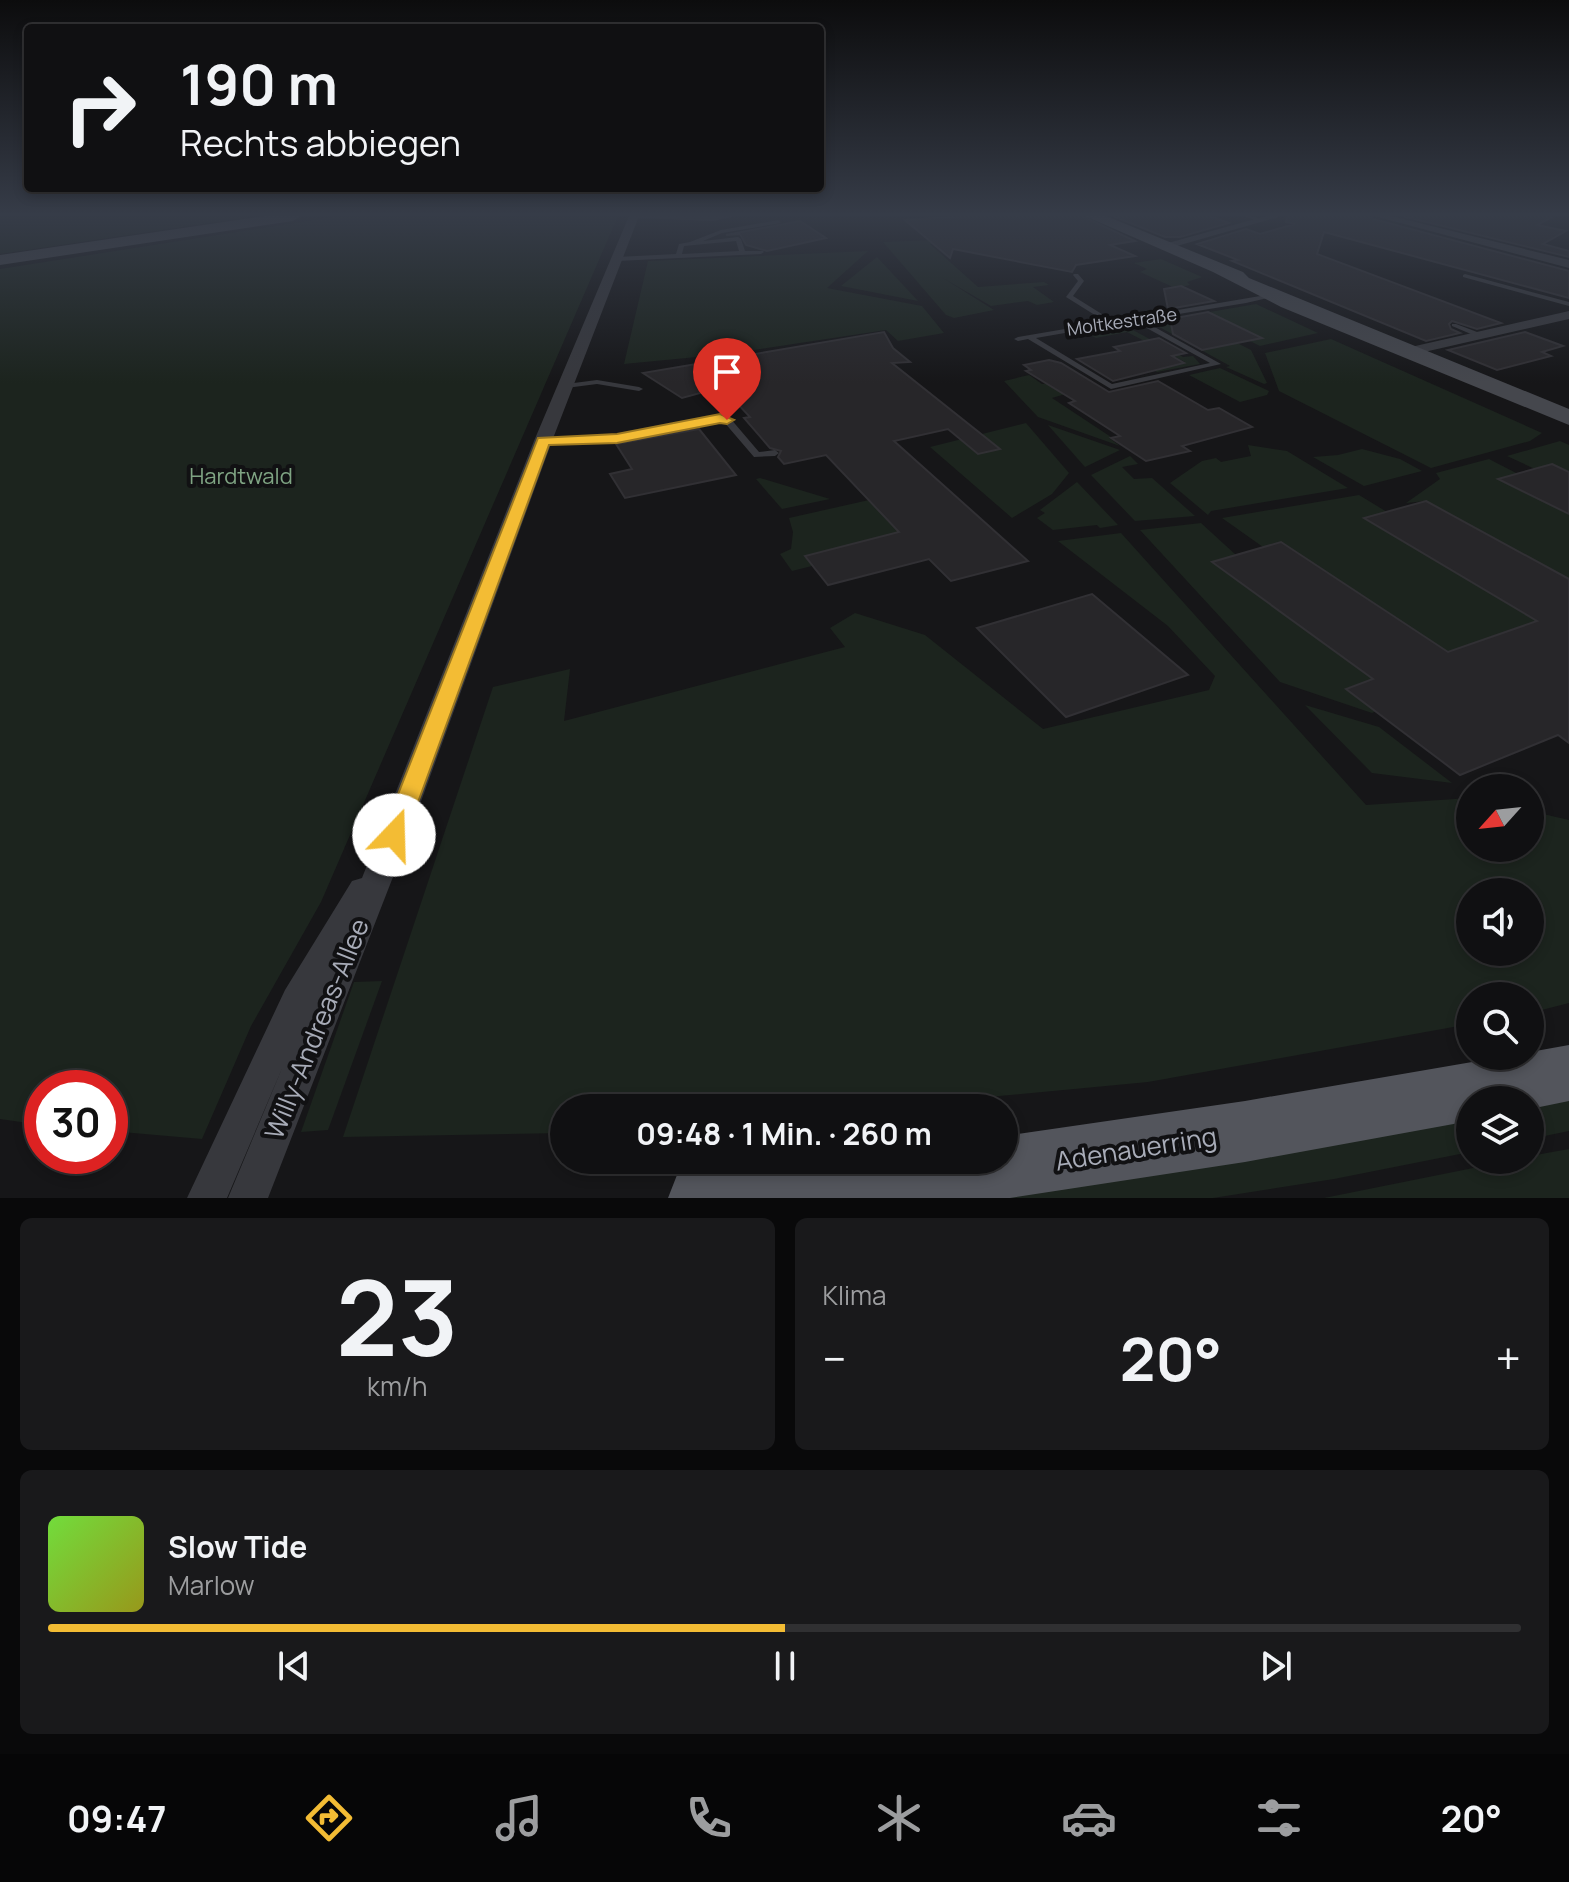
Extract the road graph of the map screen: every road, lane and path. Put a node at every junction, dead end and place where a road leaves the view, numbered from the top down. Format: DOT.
graph roads {
  1 [pos="612,272"];
  2 [pos="1224,272"];
  3 [pos="1076,275"];
  4 [pos="1465,276"];
  5 [pos="1278,296"];
  6 [pos="1569,304"];
  7 [pos="1569,315"];
  8 [pos="1137,320"];
  9 [pos="1110,321"];
  10 [pos="1454,325"];
  11 [pos="1481,335"];
  12 [pos="1029,337"];
  13 [pos="1018,339"];
  14 [pos="1406,349"];
  15 [pos="566,386"];
  16 [pos="639,389"];
  17 [pos="1569,418"];
  18 [pos="543,441"];
  19 [pos="775,453"];
  20 [pos="385,859"];
  21 [pos="1569,1073"];
  22 [pos="207,1198"];
  23 [pos="248,1198"];
  24 [pos="700,1198"];
  1 -- 15 [label="street, Willy-Andreas-Allee"];
  2 -- 5 [label="main road"];
  3 -- 9 [label="lane"];
  4 -- 6 [label="lane"];
  5 -- 8 [label="lane, Moltkestraße"];
  5 -- 14 [label="main road"];
  7 -- 11 [label="street"];
  8 -- 9 [label="lane, Moltkestraße"];
  8 -- 12 [label="lane"];
  9 -- 12 [label="lane, Moltkestraße"];
  10 -- 11 [label="lane"];
  11 -- 14 [label="street"];
  12 -- 13 [label="lane, Moltkestraße"];
  14 -- 17 [label="main road"];
  15 -- 16 [label="lane"];
  15 -- 18 [label="street, Willy-Andreas-Allee"];
  18 -- 19 [label="lane"];
  18 -- 20 [label="street, Willy-Andreas-Allee"];
  20 -- 22 [label="street, Willy-Andreas-Allee"];
  20 -- 23 [label="street, Willy-Andreas-Allee"];
  21 -- 24 [label="main road, Adenauerring"];
}
